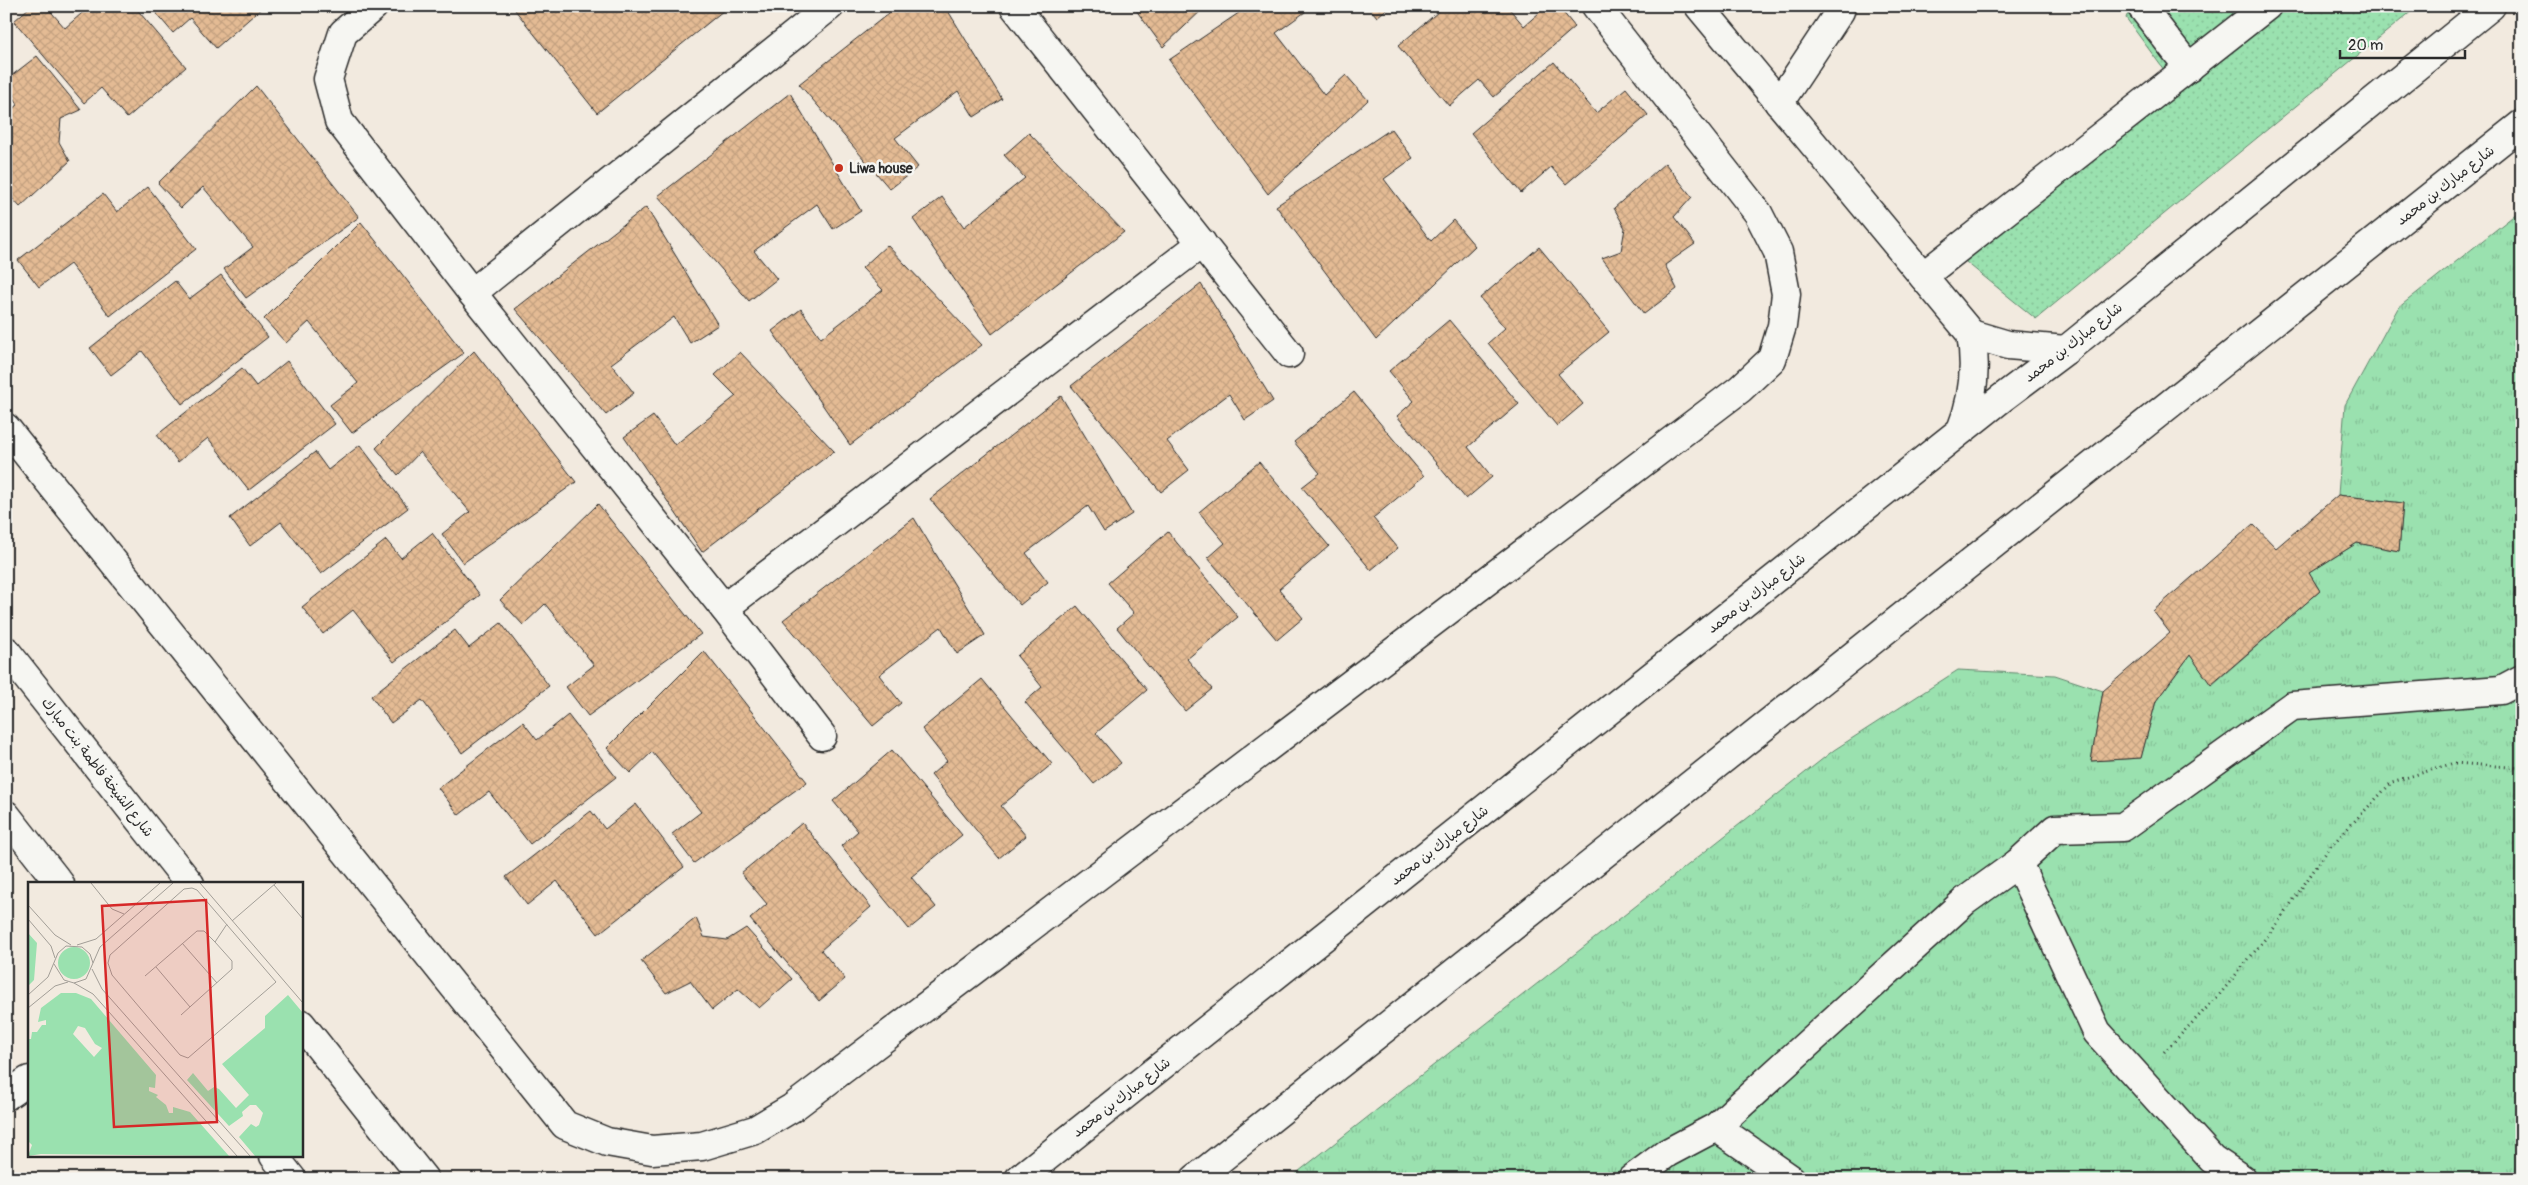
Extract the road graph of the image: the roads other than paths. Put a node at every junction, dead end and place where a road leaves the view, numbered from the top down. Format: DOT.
graph roads {
  1 [pos="374,6"];
  2 [pos="830,6"];
  3 [pos="1014,6"];
  4 [pos="1596,6"];
  5 [pos="1699,6"];
  6 [pos="1841,6"];
  7 [pos="2141,6"];
  8 [pos="2267,6"];
  9 [pos="2491,6"];
  10 [pos="2189,68"];
  11 [pos="1779,103"];
  12 [pos="2522,124"];
  13 [pos="1202,243"];
  14 [pos="1923,276"];
  15 [pos="472,293"];
  16 [pos="1971,334"];
  17 [pos="2066,350"];
  18 [pos="1289,354"];
  19 [pos="6,428"];
  20 [pos="1961,430"];
  21 [pos="724,608"];
  22 [pos="6,651"];
  23 [pos="2522,679"];
  24 [pos="822,736"];
  25 [pos="6,815"];
  26 [pos="2018,863"];
  27 [pos="58,882"];
  28 [pos="188,882"];
  29 [pos="302,1025"];
  30 [pos="28,1081"];
  31 [pos="6,1096"];
  32 [pos="1716,1127"];
  33 [pos="276,1158"];
  34 [pos="292,1179"];
  35 [pos="424,1179"];
  36 [pos="1019,1179"];
  37 [pos="1195,1179"];
  38 [pos="1632,1179"];
  39 [pos="1791,1179"];
  40 [pos="2242,1179"];
  1 -- 15 [label="street"];
  2 -- 15 [label="street"];
  3 -- 13 [label="street"];
  4 -- 19 [label="street"];
  5 -- 11 [label="street"];
  6 -- 11 [label="street"];
  7 -- 10 [label="street"];
  8 -- 10 [label="street"];
  9 -- 17 [label="street, شارع مبارك بن محمد"];
  10 -- 14 [label="street"];
  11 -- 14 [label="street"];
  12 -- 37 [label="street, شارع مبارك بن محمد"];
  13 -- 18 [label="street"];
  13 -- 21 [label="street"];
  14 -- 16 [label="street"];
  15 -- 21 [label="street"];
  16 -- 17 [label="street"];
  16 -- 20 [label="street"];
  17 -- 20 [label="street, شارع مبارك بن محمد"];
  20 -- 36 [label="street, شارع مبارك بن محمد"];
  21 -- 24 [label="street"];
  22 -- 28 [label="street, شارع الشيخة فاطمة بنت مبارك"];
  23 -- 26 [label="street"];
  25 -- 27 [label="street"];
  26 -- 32 [label="street"];
  26 -- 40 [label="street"];
  29 -- 35 [label="street"];
  30 -- 31 [label="street"];
  32 -- 38 [label="street"];
  32 -- 39 [label="street"];
  33 -- 34 [label="street"];
}
